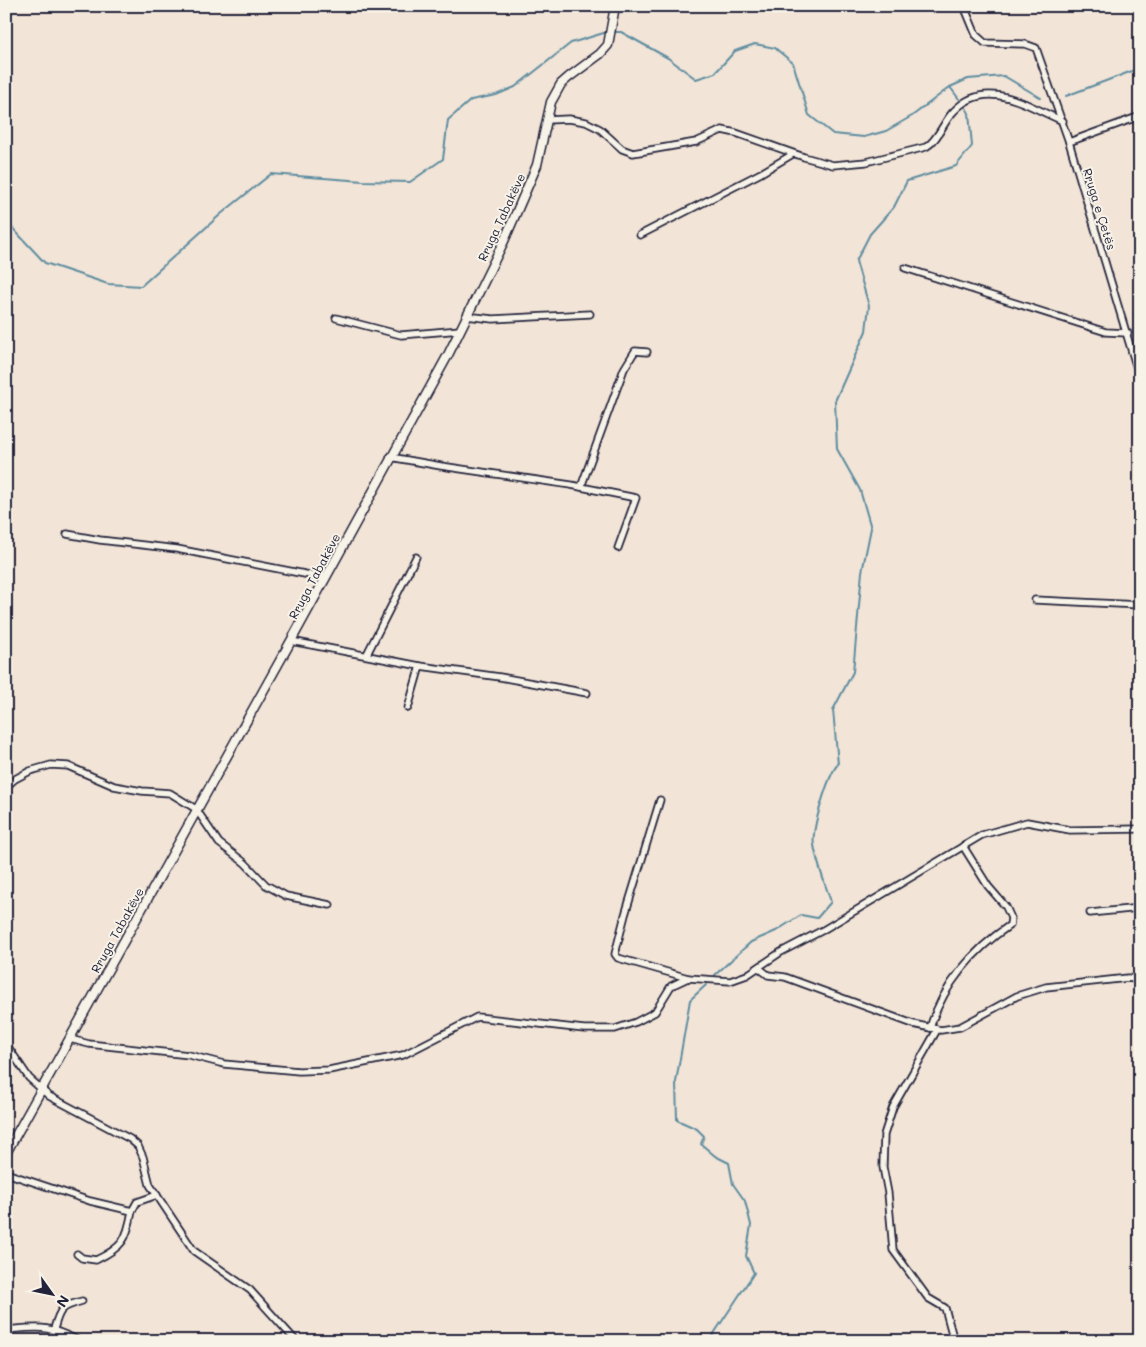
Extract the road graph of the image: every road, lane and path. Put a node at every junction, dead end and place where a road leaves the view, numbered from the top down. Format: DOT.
graph roads {
  1 [pos="615,6"];
  2 [pos="964,6"];
  3 [pos="1140,116"];
  4 [pos="547,120"];
  5 [pos="1062,121"];
  6 [pos="1069,142"];
  7 [pos="793,154"];
  8 [pos="640,235"];
  9 [pos="905,268"];
  10 [pos="590,314"];
  11 [pos="466,316"];
  12 [pos="336,318"];
  13 [pos="460,330"];
  14 [pos="1128,333"];
  15 [pos="647,352"];
  16 [pos="1140,379"];
  17 [pos="390,457"];
  18 [pos="581,487"];
  19 [pos="67,534"];
  20 [pos="618,548"];
  21 [pos="416,557"];
  22 [pos="325,578"];
  23 [pos="1035,600"];
  24 [pos="1140,605"];
  25 [pos="291,641"];
  26 [pos="367,654"];
  27 [pos="420,666"];
  28 [pos="587,694"];
  29 [pos="408,708"];
  30 [pos="6,787"];
  31 [pos="660,800"];
  32 [pos="196,809"];
  33 [pos="1140,829"];
  34 [pos="963,846"];
  35 [pos="330,906"];
  36 [pos="1140,908"];
  37 [pos="1090,913"];
  38 [pos="759,968"];
  39 [pos="688,978"];
  40 [pos="1140,980"];
  41 [pos="930,1028"];
  42 [pos="937,1030"];
  43 [pos="70,1039"];
  44 [pos="6,1044"];
  45 [pos="41,1090"];
  46 [pos="6,1152"];
  47 [pos="6,1173"];
  48 [pos="157,1195"];
  49 [pos="132,1211"];
  50 [pos="77,1254"];
  51 [pos="82,1301"];
  52 [pos="54,1329"];
  53 [pos="6,1330"];
  54 [pos="79,1341"];
  55 [pos="296,1341"];
  56 [pos="954,1341"];
  1 -- 4 [label="street, Rruga Tabakëve"];
  2 -- 5 [label="street, Rruga e Çetës"];
  3 -- 6 [label="street"];
  4 -- 7 [label="street"];
  4 -- 11 [label="street, Rruga Tabakëve"];
  5 -- 6 [label="street, Rruga e Çetës"];
  5 -- 7 [label="street"];
  6 -- 14 [label="street, Rruga e Çetës"];
  7 -- 8 [label="street"];
  9 -- 14 [label="street"];
  10 -- 11 [label="street"];
  11 -- 13 [label="street, Rruga Tabakëve"];
  12 -- 13 [label="street"];
  13 -- 17 [label="street, Rruga Tabakëve"];
  14 -- 16 [label="street, Rruga e Çetës"];
  15 -- 18 [label="street"];
  17 -- 18 [label="street"];
  17 -- 22 [label="street, Rruga Tabakëve"];
  18 -- 20 [label="street"];
  19 -- 22 [label="street"];
  21 -- 26 [label="street"];
  22 -- 25 [label="street, Rruga Tabakëve"];
  23 -- 24 [label="street"];
  25 -- 26 [label="street"];
  25 -- 32 [label="street, Rruga Tabakëve"];
  26 -- 27 [label="street"];
  27 -- 28 [label="street"];
  27 -- 29 [label="street"];
  30 -- 32 [label="street"];
  31 -- 39 [label="street"];
  32 -- 35 [label="street"];
  32 -- 43 [label="street, Rruga Tabakëve"];
  33 -- 34 [label="street"];
  34 -- 38 [label="street"];
  34 -- 41 [label="street"];
  36 -- 37 [label="street"];
  38 -- 39 [label="street"];
  38 -- 41 [label="street"];
  39 -- 43 [label="street"];
  40 -- 42 [label="street"];
  41 -- 42 [label="street"];
  42 -- 56 [label="street"];
  43 -- 45 [label="street, Rruga Tabakëve"];
  44 -- 45 [label="street"];
  45 -- 46 [label="street, Rruga Tabakëve"];
  45 -- 48 [label="street"];
  47 -- 49 [label="street"];
  48 -- 49 [label="street"];
  48 -- 55 [label="street"];
  49 -- 50 [label="street"];
  51 -- 52 [label="street"];
  52 -- 53 [label="street"];
  52 -- 54 [label="street"];
}
